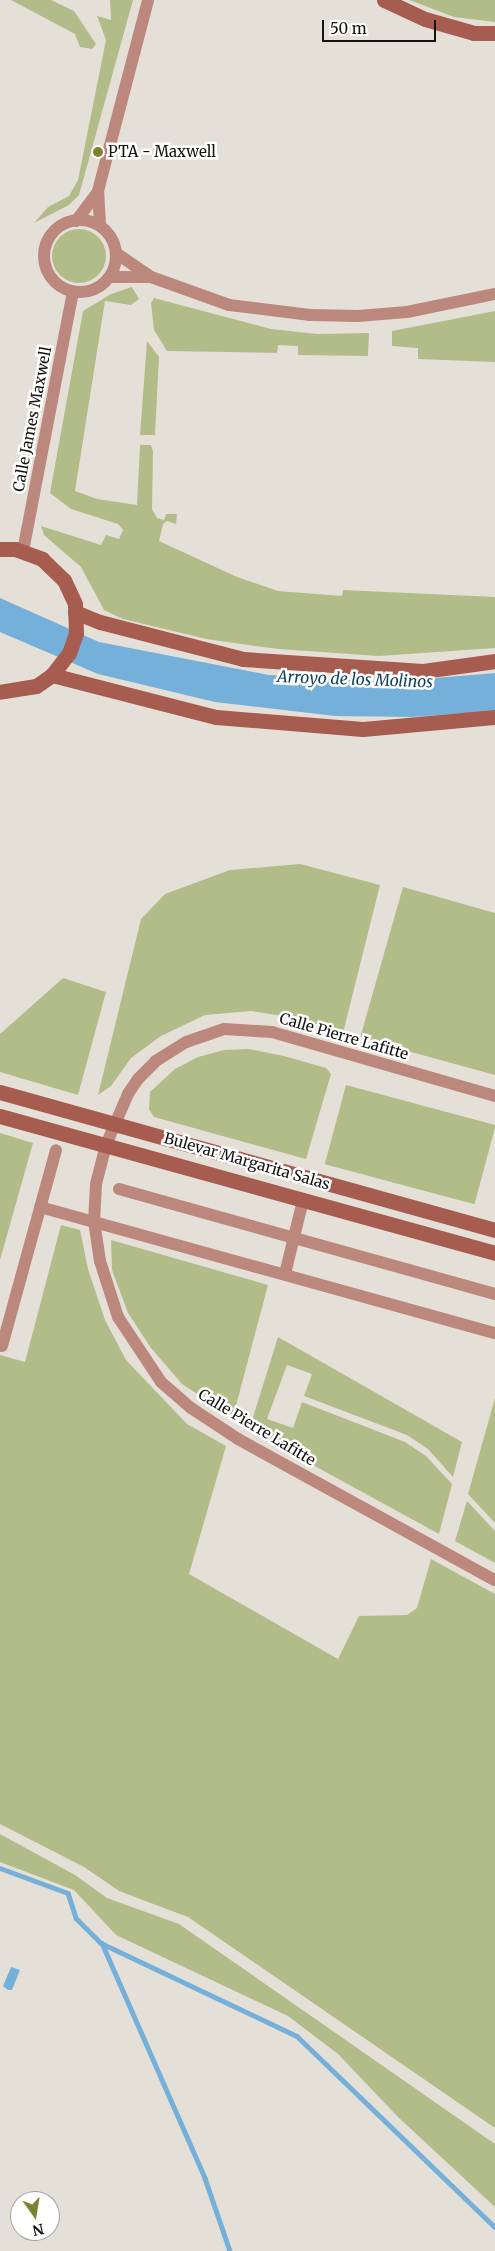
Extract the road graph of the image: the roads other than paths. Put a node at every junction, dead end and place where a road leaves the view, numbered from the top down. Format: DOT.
graph roads {
  1 [pos="148,0"];
  2 [pos="384,0"];
  3 [pos="495,33"];
  4 [pos="98,191"];
  5 [pos="76,221"];
  6 [pos="100,226"];
  7 [pos="116,253"];
  8 [pos="110,276"];
  9 [pos="151,277"];
  10 [pos="73,292"];
  11 [pos="495,294"];
  12 [pos="0,550"];
  13 [pos="23,551"];
  14 [pos="75,612"];
  15 [pos="495,661"];
  16 [pos="52,675"];
  17 [pos="6,692"];
  18 [pos="0,700"];
  19 [pos="495,717"];
  20 [pos="0,1092"];
  21 [pos="495,1096"];
  22 [pos="0,1116"];
  23 [pos="116,1124"];
  24 [pos="106,1145"];
  25 [pos="56,1150"];
  26 [pos="118,1189"];
  27 [pos="303,1200"];
  28 [pos="40,1207"];
  29 [pos="94,1221"];
  30 [pos="495,1230"];
  31 [pos="294,1238"];
  32 [pos="495,1253"];
  33 [pos="285,1274"];
  34 [pos="495,1294"];
  35 [pos="495,1332"];
  36 [pos="2,1346"];
  37 [pos="495,1580"];
  1 -- 4 [label="street"];
  2 -- 3 [label="street"];
  4 -- 5 [label="street"];
  4 -- 6 [label="street"];
  5 -- 6 [label="street"];
  5 -- 10 [label="street"];
  6 -- 7 [label="street"];
  7 -- 8 [label="street"];
  7 -- 9 [label="street"];
  8 -- 9 [label="street"];
  8 -- 10 [label="street"];
  9 -- 11 [label="street"];
  10 -- 13 [label="street, Calle James Maxwell"];
  12 -- 13 [label="street"];
  13 -- 14 [label="street"];
  14 -- 15 [label="street"];
  14 -- 16 [label="street"];
  16 -- 17 [label="street"];
  16 -- 19 [label="street"];
  17 -- 18 [label="street"];
  20 -- 23 [label="street, Bulevar Margarita Salas"];
  21 -- 23 [label="street, Calle Pierre Lafitte"];
  22 -- 24 [label="street, Bulevar Margarita Salas"];
  23 -- 24 [label="street, Calle Pierre Lafitte"];
  23 -- 30 [label="street, Bulevar Margarita Salas"];
  24 -- 27 [label="street, Bulevar Margarita Salas"];
  24 -- 29 [label="street, Calle Pierre Lafitte"];
  25 -- 28 [label="street"];
  26 -- 31 [label="street"];
  27 -- 31 [label="street"];
  27 -- 32 [label="street, Bulevar Margarita Salas"];
  28 -- 29 [label="street"];
  28 -- 36 [label="street"];
  29 -- 33 [label="street"];
  29 -- 37 [label="street, Calle Pierre Lafitte"];
  31 -- 33 [label="street"];
  31 -- 34 [label="street"];
  33 -- 35 [label="street"];
}
